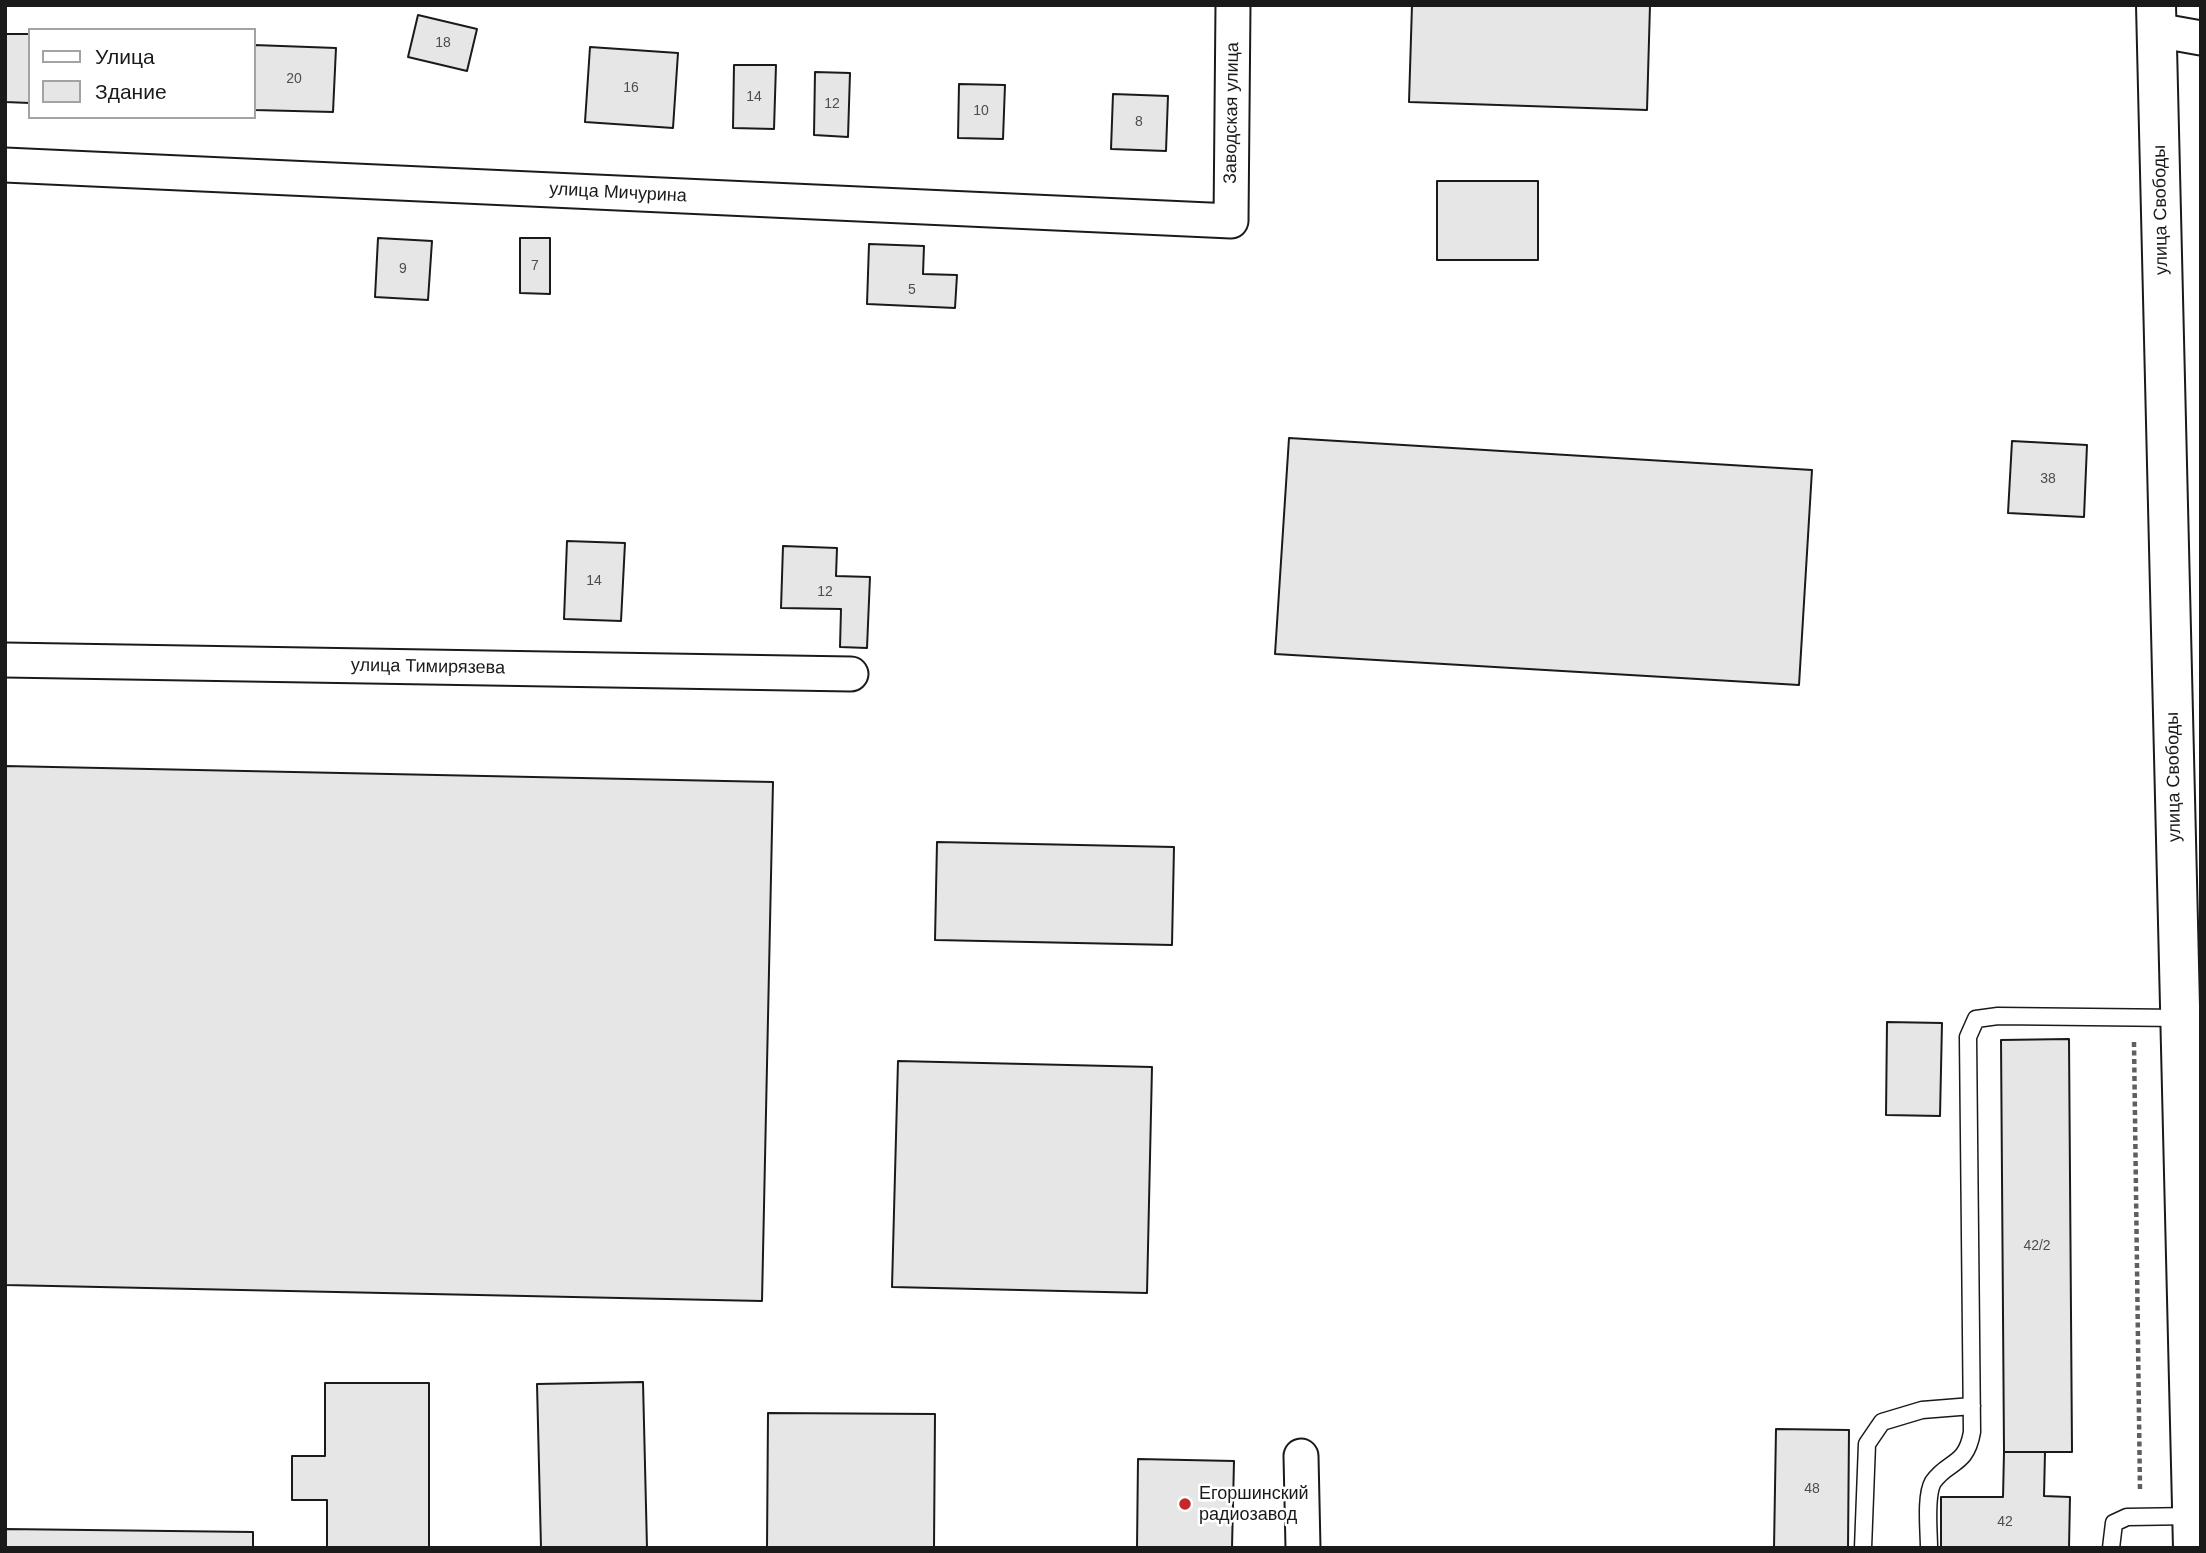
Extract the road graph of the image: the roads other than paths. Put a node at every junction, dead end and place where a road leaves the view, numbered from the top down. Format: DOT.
graph roads {
  1 [pos="1233,5"];
  2 [pos="2156,18"];
  3 [pos="2201,38"];
  4 [pos="5,165"];
  5 [pos="1231,221"];
  6 [pos="5,660"];
  7 [pos="850,674"];
  8 [pos="2180,1018"];
  9 [pos="1972,1406"];
  10 [pos="1301,1455"];
  11 [pos="2193,1532"];
  12 [pos="1303,1548"];
  13 [pos="1863,1548"];
  14 [pos="1928,1548"];
  15 [pos="2111,1548"];
  1 -- 5 [label="street, Заводская улица"];
  2 -- 3 [label="street"];
  2 -- 8 [label="street, улица Свободы"];
  4 -- 5 [label="street, улица Мичурина"];
  6 -- 7 [label="street, улица Тимирязева"];
  8 -- 9 [label="lane"];
  8 -- 11 [label="street, улица Свободы"];
  9 -- 13 [label="lane"];
  9 -- 14 [label="lane"];
  10 -- 12 [label="street"];
  11 -- 15 [label="lane"];
}
